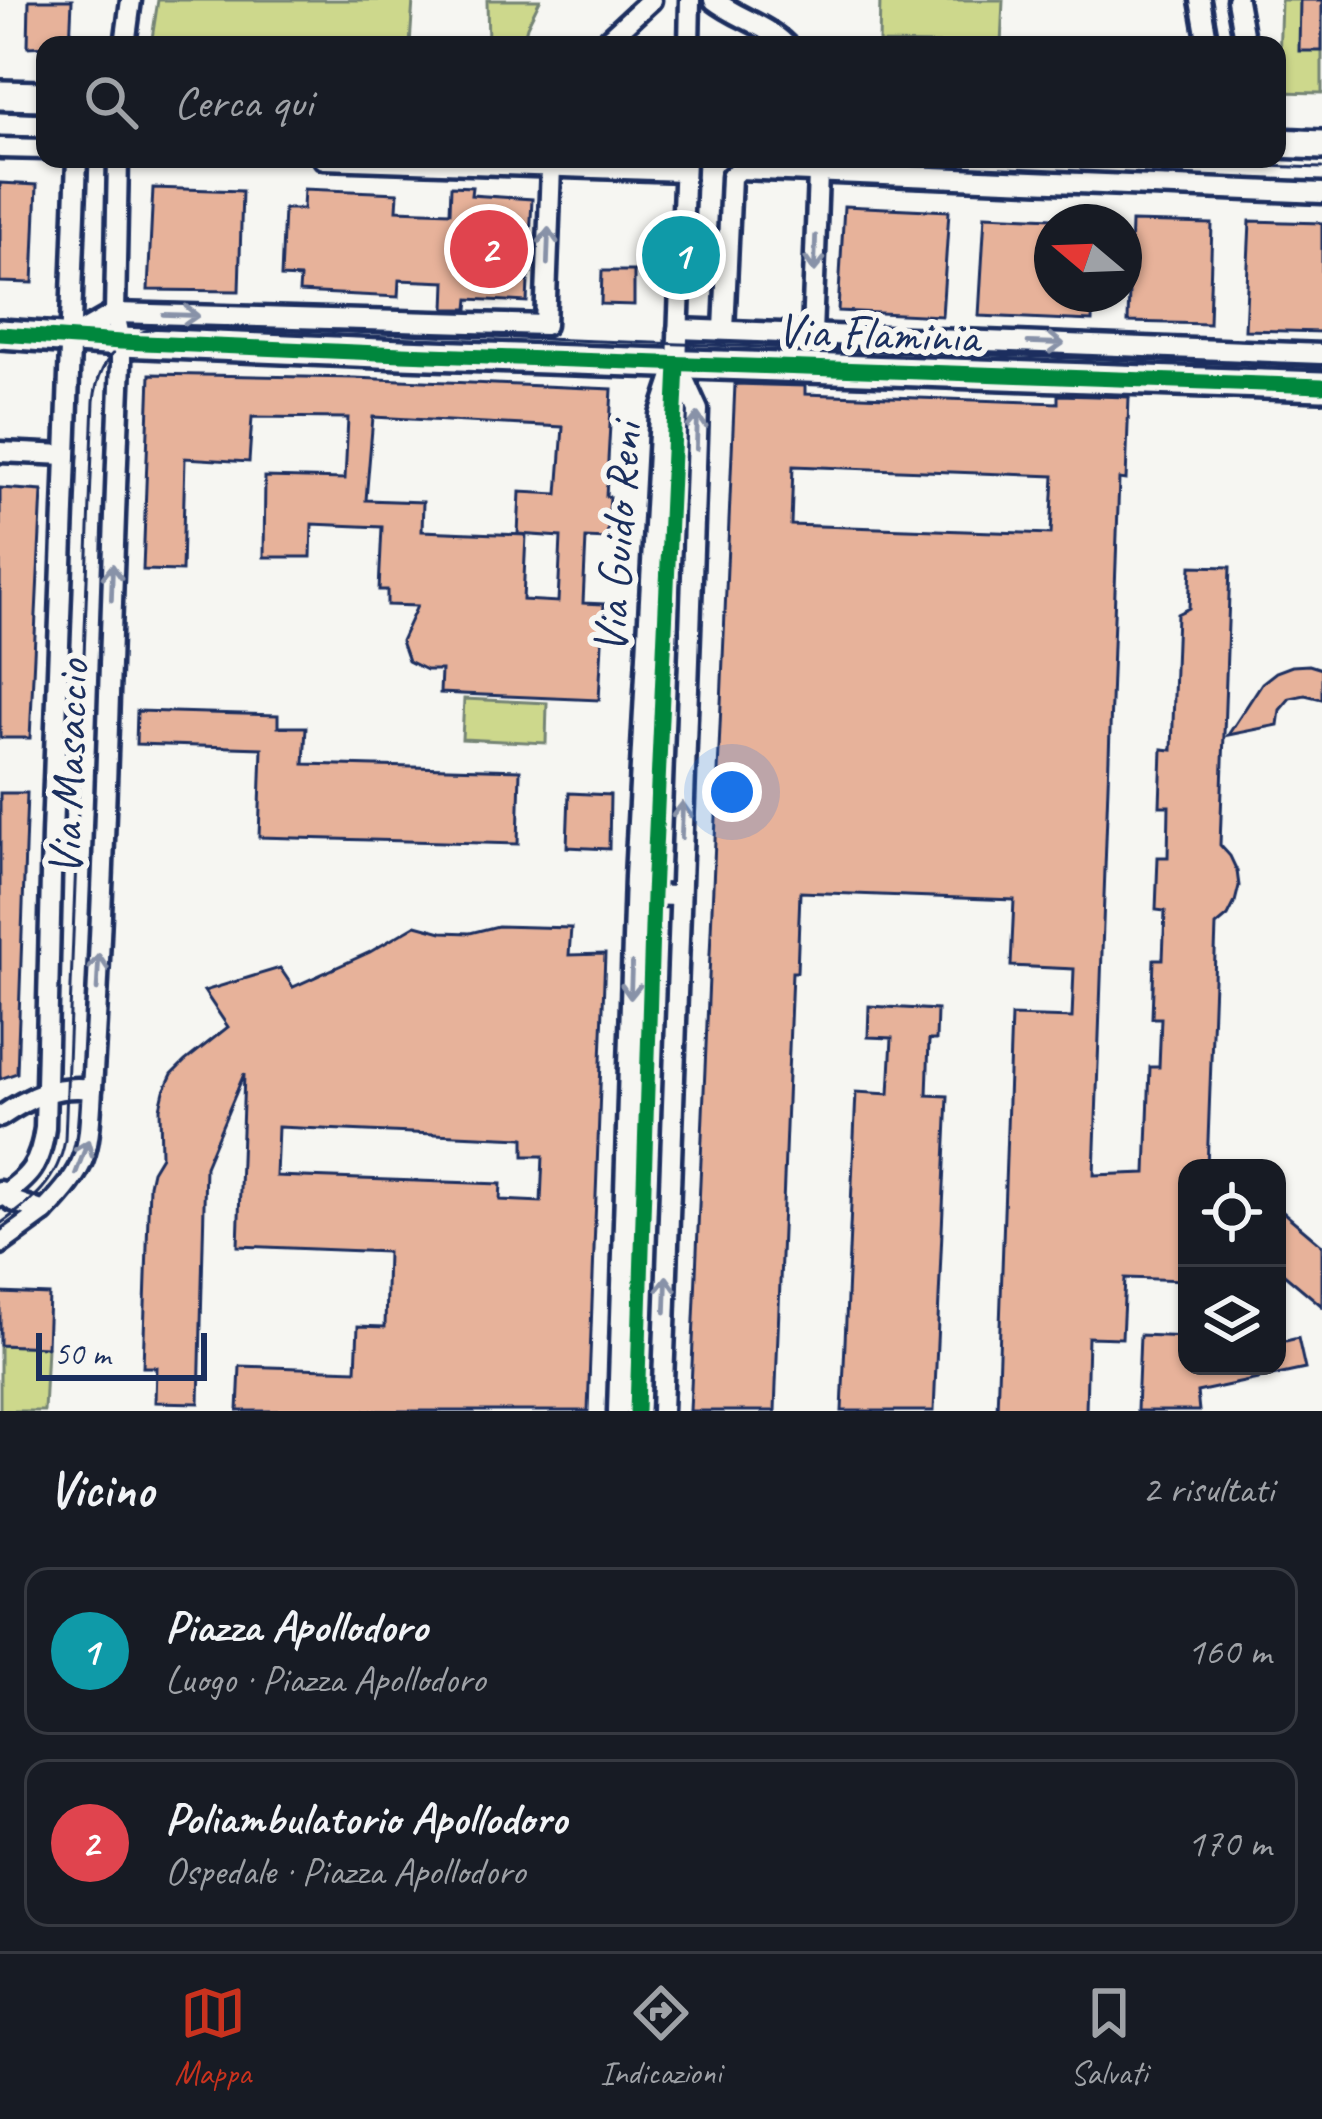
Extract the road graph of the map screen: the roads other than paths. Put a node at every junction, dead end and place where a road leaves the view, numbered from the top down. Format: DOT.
graph roads {
  1 [pos="131,0"];
  2 [pos="651,0"];
  3 [pos="690,0"];
  4 [pos="714,0"];
  5 [pos="1200,0"];
  6 [pos="1237,0"];
  7 [pos="126,36"];
  8 [pos="612,36"];
  9 [pos="689,36"];
  10 [pos="775,36"];
  11 [pos="1206,36"];
  12 [pos="1243,36"];
  13 [pos="0,94"];
  14 [pos="36,96"];
  15 [pos="1286,143"];
  16 [pos="1322,145"];
  17 [pos="0,148"];
  18 [pos="36,149"];
  19 [pos="77,168"];
  20 [pos="118,168"];
  21 [pos="550,168"];
  22 [pos="684,168"];
  23 [pos="818,174"];
  24 [pos="1322,193"];
  25 [pos="115,313"];
  26 [pos="678,329"];
  27 [pos="724,330"];
  28 [pos="0,334"];
  29 [pos="812,334"];
  30 [pos="71,338"];
  31 [pos="121,342"];
  32 [pos="1322,354"];
  33 [pos="676,364"];
  34 [pos="1322,386"];
  35 [pos="0,452"];
  36 [pos="66,455"];
  37 [pos="635,895"];
  38 [pos="680,896"];
  39 [pos="92,1089"];
  40 [pos="45,1092"];
  41 [pos="0,1117"];
  42 [pos="1,1194"];
  43 [pos="44,1212"];
  44 [pos="0,1244"];
  45 [pos="618,1411"];
  46 [pos="662,1411"];
  1 -- 7 [label="street"];
  2 -- 8 [label="street"];
  3 -- 9 [label="street"];
  4 -- 10 [label="street"];
  5 -- 11 [label="street"];
  6 -- 12 [label="street"];
  13 -- 14 [label="street"];
  15 -- 16 [label="street"];
  17 -- 18 [label="street"];
  19 -- 30 [label="street, Via Masaccio"];
  20 -- 25 [label="street, Via Masaccio"];
  25 -- 21 [label="street, one-way"];
  22 -- 26 [label="street"];
  23 -- 24 [label="street"];
  23 -- 27 [label="street"];
  23 -- 29 [label="street, one-way"];
  25 -- 30 [label="street"];
  25 -- 31 [label="street, Via Masaccio"];
  26 -- 27 [label="street, Via Flaminia"];
  26 -- 33 [label="street"];
  27 -- 29 [label="street, Via Flaminia"];
  28 -- 30 [label="street, Via Flaminia"];
  29 -- 32 [label="street, Via Flaminia, one-way"];
  30 -- 31 [label="street, Via Flaminia"];
  30 -- 36 [label="street, Via Masaccio"];
  31 -- 33 [label="street, Via Flaminia"];
  39 -- 31 [label="street, Via Masaccio, one-way"];
  33 -- 34 [label="street, Via Flaminia"];
  33 -- 37 [label="street, Via Guido Reni"];
  38 -- 33 [label="street, Via Guido Reni, one-way"];
  35 -- 36 [label="street"];
  36 -- 40 [label="street, Via Masaccio"];
  37 -- 38 [label="street"];
  37 -- 45 [label="street, Via Guido Reni, one-way"];
  46 -- 38 [label="street, Via Guido Reni, one-way"];
  39 -- 40 [label="street"];
  43 -- 39 [label="street, Via Masaccio, one-way"];
  40 -- 41 [label="street"];
  40 -- 42 [label="street, Via Masaccio"];
  42 -- 43 [label="street"];
  43 -- 44 [label="street, Via Masaccio"];
}
